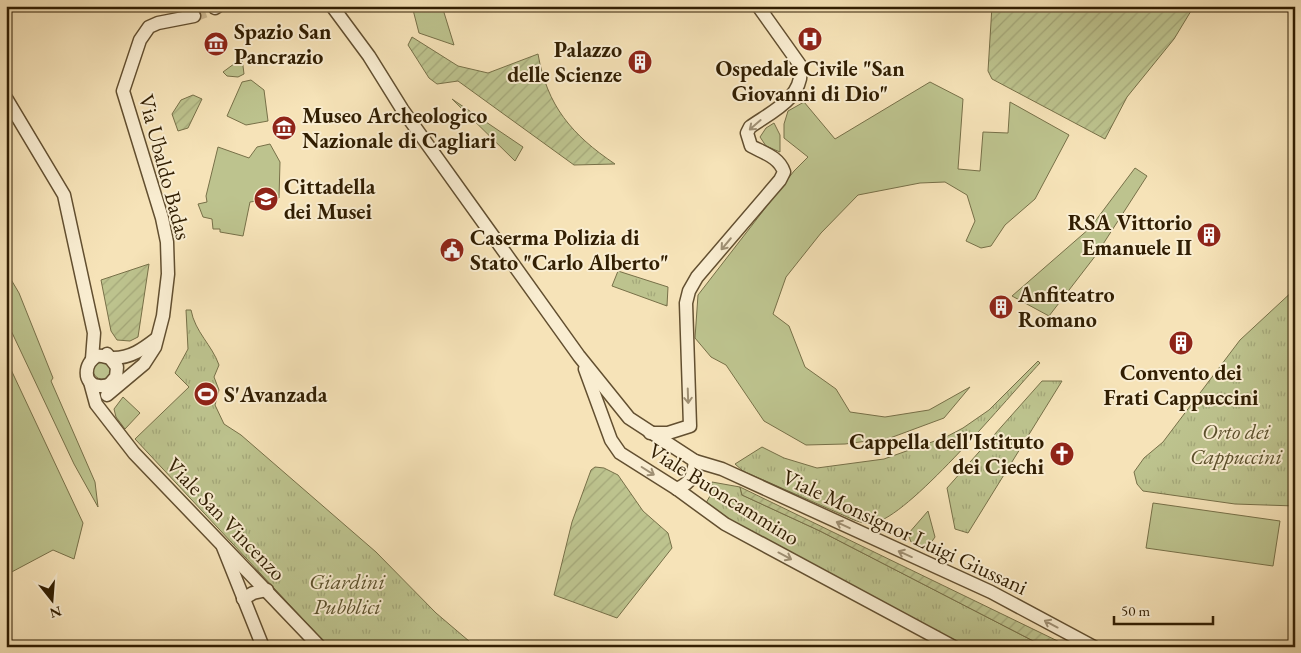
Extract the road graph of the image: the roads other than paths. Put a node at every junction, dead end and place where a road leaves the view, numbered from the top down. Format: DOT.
graph roads {
  1 [pos="332,6"];
  2 [pos="758,6"];
  3 [pos="194,16"];
  4 [pos="6,98"];
  5 [pos="94,333"];
  6 [pos="157,339"];
  7 [pos="100,345"];
  8 [pos="139,352"];
  9 [pos="579,356"];
  10 [pos="92,358"];
  11 [pos="110,358"];
  12 [pos="90,382"];
  13 [pos="109,390"];
  14 [pos="105,418"];
  15 [pos="604,418"];
  16 [pos="629,418"];
  17 [pos="650,433"];
  18 [pos="695,461"];
  19 [pos="677,489"];
  20 [pos="221,541"];
  21 [pos="267,590"];
  22 [pos="243,599"];
  23 [pos="263,647"];
  24 [pos="320,647"];
  25 [pos="954,647"];
  26 [pos="1094,647"];
  1 -- 9 [label="street, Viale Buoncammino"];
  2 -- 17 [label="street, one-way"];
  3 -- 6 [label="street, Via Ubaldo Badas"];
  4 -- 5 [label="street"];
  5 -- 7 [label="street"];
  5 -- 10 [label="street"];
  6 -- 8 [label="street"];
  6 -- 13 [label="street"];
  7 -- 8 [label="street"];
  7 -- 11 [label="street"];
  8 -- 11 [label="street"];
  9 -- 15 [label="street, Viale Buoncammino"];
  9 -- 16 [label="street, Viale Buoncammino"];
  10 -- 11 [label="street"];
  10 -- 12 [label="street"];
  11 -- 13 [label="street"];
  12 -- 13 [label="street"];
  12 -- 14 [label="street, Viale San Vincenzo"];
  13 -- 14 [label="street"];
  14 -- 20 [label="street, Viale San Vincenzo"];
  15 -- 16 [label="street"];
  15 -- 19 [label="street, Viale Buoncammino, one-way"];
  16 -- 17 [label="street, Viale Buoncammino"];
  17 -- 18 [label="street, Viale Buoncammino"];
  18 -- 19 [label="street"];
  26 -- 18 [label="street, Viale Monsignor Luigi Giussani, one-way"];
  19 -- 25 [label="street, Viale Buoncammino, one-way"];
  20 -- 21 [label="street, Viale San Vincenzo"];
  20 -- 22 [label="street"];
  21 -- 22 [label="street"];
  21 -- 24 [label="street, Viale San Vincenzo"];
  22 -- 23 [label="street"];
}
